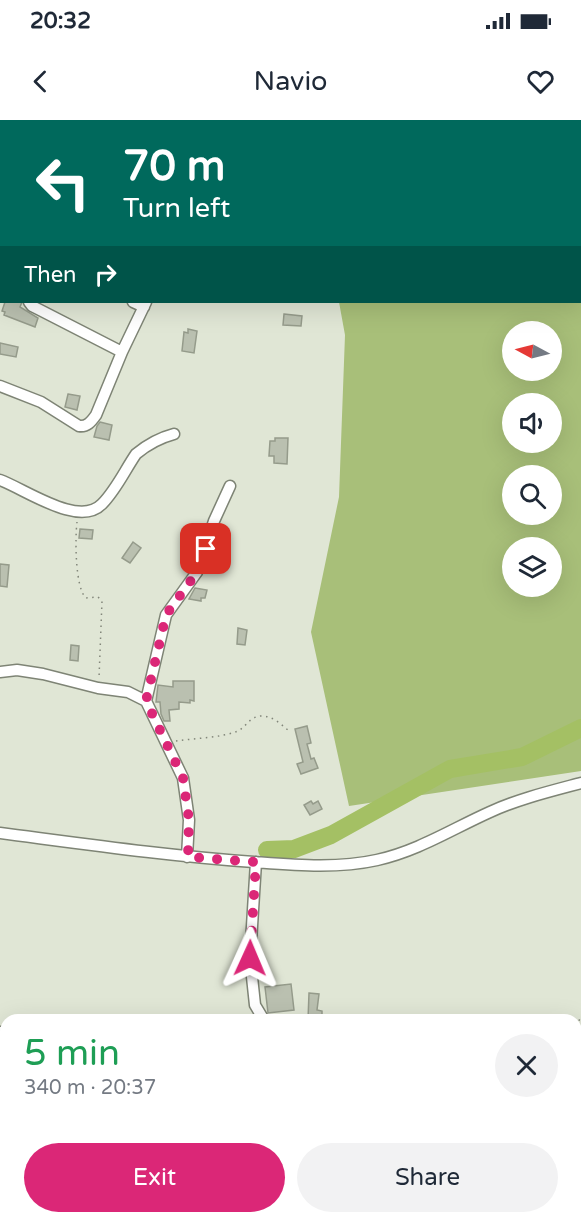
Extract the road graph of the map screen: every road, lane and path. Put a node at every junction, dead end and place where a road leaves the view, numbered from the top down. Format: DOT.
graph roads {
  1 [pos="30,303"];
  2 [pos="145,304"];
  3 [pos="122,352"];
  4 [pos="0,386"];
  5 [pos="174,434"];
  6 [pos="0,480"];
  7 [pos="230,486"];
  8 [pos="78,511"];
  9 [pos="0,672"];
  10 [pos="98,688"];
  11 [pos="146,701"];
  12 [pos="290,732"];
  13 [pos="167,742"];
  14 [pos="581,783"];
  15 [pos="0,834"];
  16 [pos="188,857"];
  17 [pos="256,862"];
  18 [pos="260,1014"];
  1 -- 3 [label="street"];
  2 -- 3 [label="street"];
  3 -- 4 [label="street"];
  5 -- 8 [label="street"];
  6 -- 8 [label="street"];
  7 -- 11 [label="street"];
  8 -- 10 [label="path"];
  9 -- 10 [label="street"];
  10 -- 11 [label="street"];
  11 -- 13 [label="street"];
  12 -- 13 [label="path"];
  13 -- 16 [label="street"];
  14 -- 17 [label="street"];
  15 -- 16 [label="street"];
  16 -- 17 [label="street"];
  17 -- 18 [label="street"];
}
